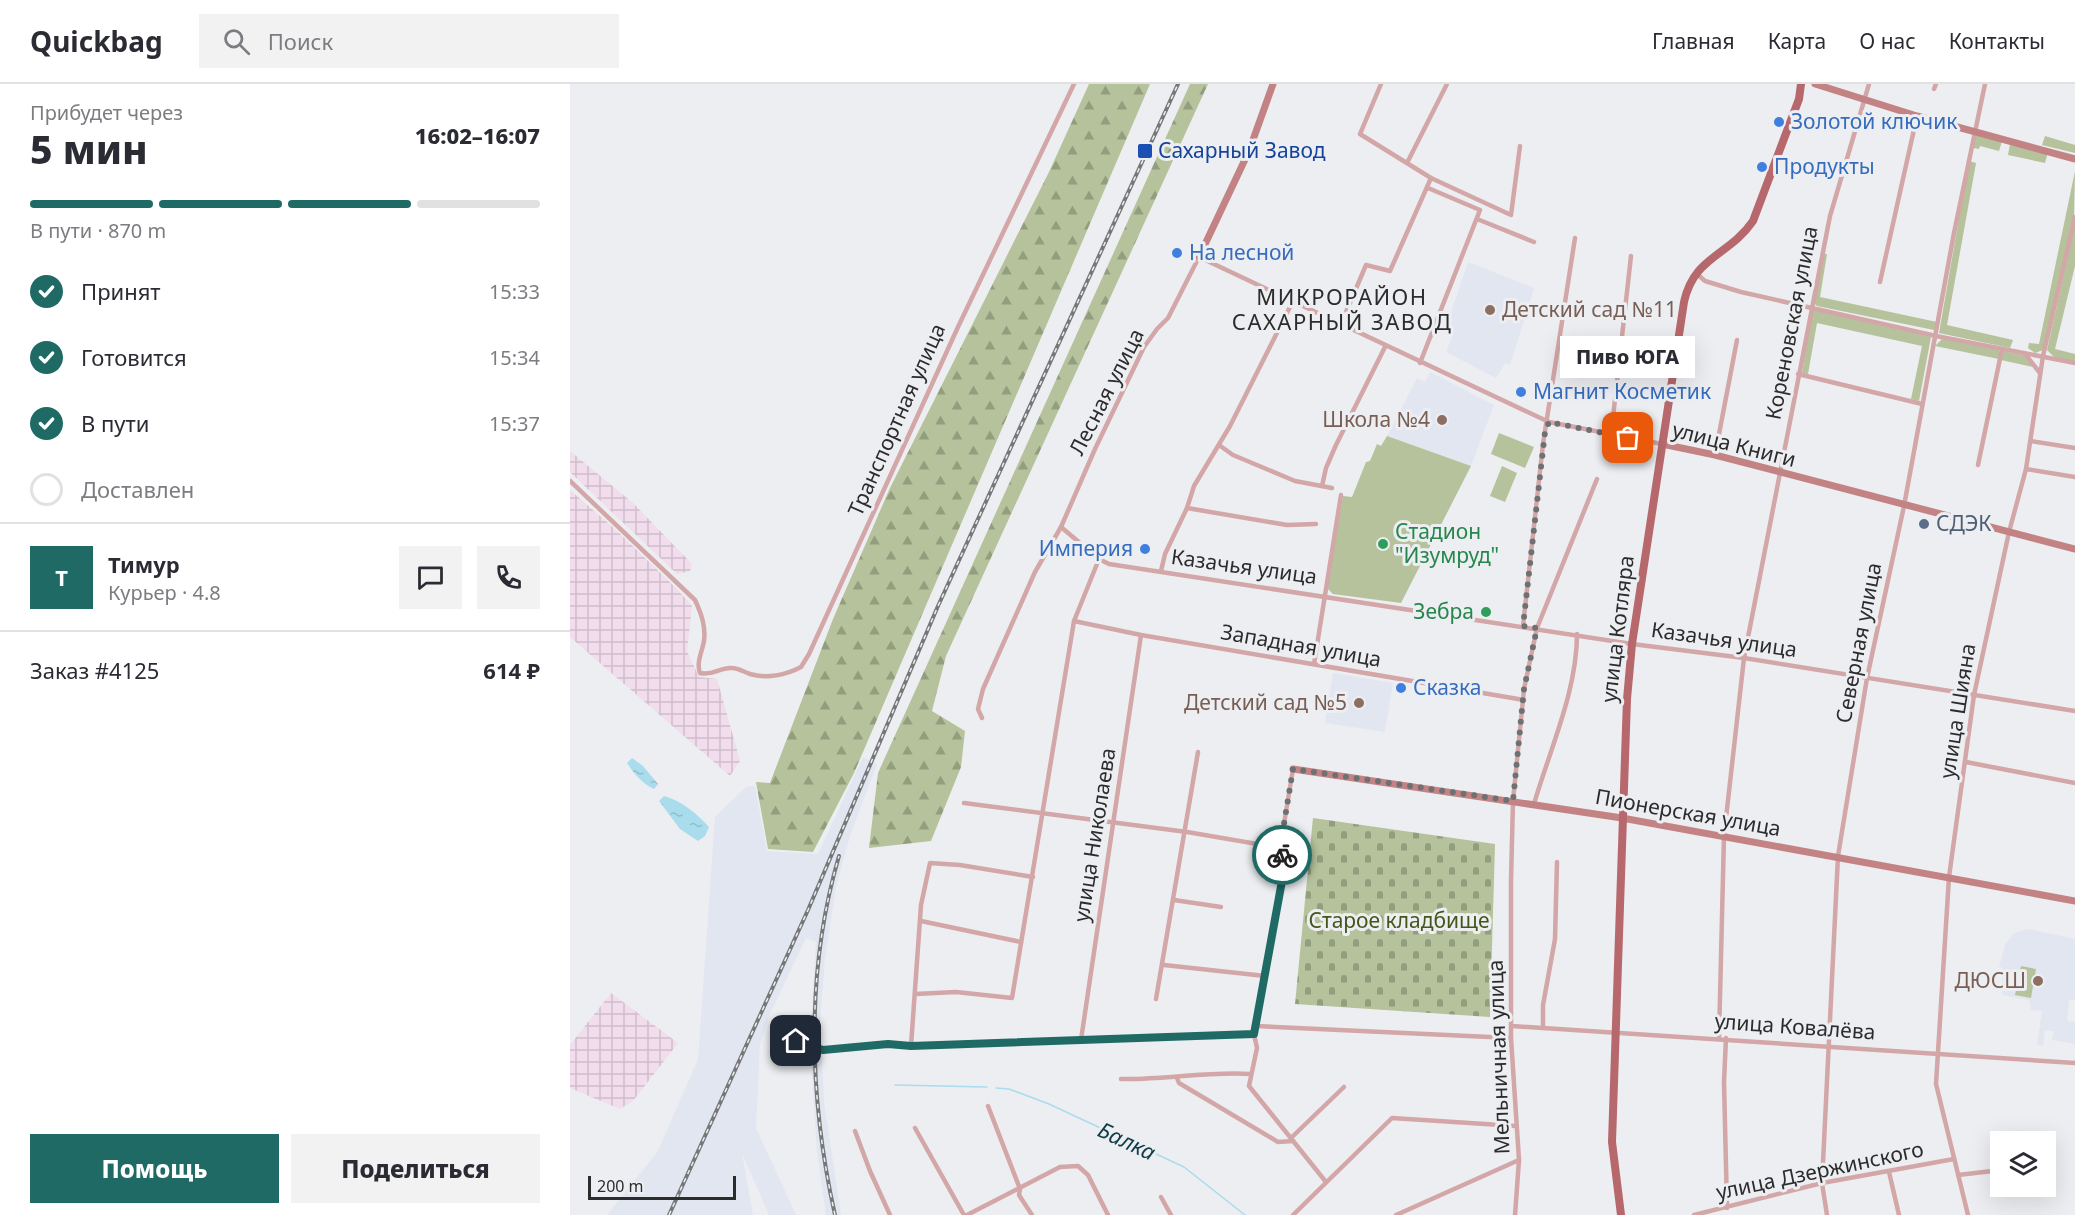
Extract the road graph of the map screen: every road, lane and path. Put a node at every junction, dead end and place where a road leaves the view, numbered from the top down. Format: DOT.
graph roads {
  1 [pos="1074,84"];
  2 [pos="1273,84"];
  3 [pos="1381,84"];
  4 [pos="1447,84"];
  5 [pos="1815,84"];
  6 [pos="1869,84"];
  7 [pos="1985,84"];
  8 [pos="1801,86"];
  9 [pos="1864,99"];
  10 [pos="1917,116"];
  11 [pos="1975,131"];
  12 [pos="1520,146"];
  13 [pos="2075,159"];
  14 [pos="1408,161"];
  15 [pos="1431,178"];
  16 [pos="1428,188"];
  17 [pos="2075,217"];
  18 [pos="1477,219"];
  19 [pos="1575,238"];
  20 [pos="1534,242"];
  21 [pos="1631,256"];
  22 [pos="1199,257"];
  23 [pos="1695,272"];
  24 [pos="1880,282"];
  25 [pos="1293,301"];
  26 [pos="1811,308"];
  27 [pos="1341,324"];
  28 [pos="1936,336"];
  29 [pos="1737,340"];
  30 [pos="1385,347"];
  31 [pos="2002,349"];
  32 [pos="2023,352"];
  33 [pos="2043,356"];
  34 [pos="1420,363"];
  35 [pos="2075,363"];
  36 [pos="1798,374"];
  37 [pos="2040,374"];
  38 [pos="1922,404"];
  39 [pos="1549,422"];
  40 [pos="1611,435"];
  41 [pos="2031,441"];
  42 [pos="1662,444"];
  43 [pos="1219,445"];
  44 [pos="2075,448"];
  45 [pos="1715,455"];
  46 [pos="1978,465"];
  47 [pos="2026,469"];
  48 [pos="1779,472"];
  49 [pos="2075,477"];
  50 [pos="1597,479"];
  51 [pos="570,481"];
  52 [pos="1322,486"];
  53 [pos="1332,488"];
  54 [pos="1341,495"];
  55 [pos="1904,506"];
  56 [pos="1187,508"];
  57 [pos="1316,524"];
  58 [pos="1061,527"];
  59 [pos="2009,532"];
  60 [pos="2075,549"];
  61 [pos="1099,559"];
  62 [pos="1161,571"];
  63 [pos="1325,595"];
  64 [pos="1074,621"];
  65 [pos="1523,626"];
  66 [pos="1537,628"];
  67 [pos="1577,634"];
  68 [pos="1141,635"];
  69 [pos="1632,644"];
  70 [pos="1744,658"];
  71 [pos="1314,664"];
  72 [pos="1867,678"];
  73 [pos="1974,695"];
  74 [pos="1524,700"];
  75 [pos="2075,711"];
  76 [pos="982,718"];
  77 [pos="1198,752"];
  78 [pos="1966,762"];
  79 [pos="1293,769"];
  80 [pos="2075,783"];
  81 [pos="1513,801"];
  82 [pos="964,803"];
  83 [pos="1534,804"];
  84 [pos="1041,814"];
  85 [pos="1622,818"];
  86 [pos="1113,823"];
  87 [pos="1187,832"];
  88 [pos="1724,836"];
  89 [pos="1281,848"];
  90 [pos="1838,856"];
  91 [pos="1557,862"];
  92 [pos="1033,877"];
  93 [pos="1949,877"];
  94 [pos="1174,900"];
  95 [pos="2075,901"];
  96 [pos="1221,908"];
  97 [pos="921,921"];
  98 [pos="1021,942"];
  99 [pos="1164,964"];
  100 [pos="1265,976"];
  101 [pos="915,994"];
  102 [pos="1156,999"];
  103 [pos="1256,1026"];
  104 [pos="1512,1026"];
  105 [pos="1543,1028"];
  106 [pos="1614,1032"];
  107 [pos="1254,1034"];
  108 [pos="1511,1038"];
  109 [pos="1719,1038"];
  110 [pos="1726,1038"];
  111 [pos="1081,1040"];
  112 [pos="911,1046"];
  113 [pos="1830,1046"];
  114 [pos="786,1050"];
  115 [pos="1937,1054"];
  116 [pos="2075,1063"];
  117 [pos="1251,1074"];
  118 [pos="1177,1078"];
  119 [pos="1121,1079"];
  120 [pos="1344,1087"];
  121 [pos="988,1106"];
  122 [pos="1516,1126"];
  123 [pos="915,1128"];
  124 [pos="855,1131"];
  125 [pos="1293,1139"];
  126 [pos="1954,1159"];
  127 [pos="1519,1160"];
  128 [pos="1990,1171"];
  129 [pos="1889,1172"];
  130 [pos="1958,1175"];
  131 [pos="1326,1182"];
  132 [pos="1822,1183"];
  133 [pos="1020,1189"];
  134 [pos="1161,1197"];
  135 [pos="1724,1211"];
  136 [pos="890,1215"];
  137 [pos="965,1215"];
  138 [pos="1032,1215"];
  139 [pos="1108,1215"];
  140 [pos="1171,1215"];
  141 [pos="1293,1215"];
  142 [pos="1396,1215"];
  143 [pos="1515,1215"];
  144 [pos="1621,1215"];
  145 [pos="1694,1215"];
  146 [pos="1827,1215"];
  147 [pos="1899,1215"];
  148 [pos="1968,1215"];
  1 -- 51 [label="street, Транспортная улица"];
  2 -- 22 [label="street, Лесная улица"];
  3 -- 14 [label="street"];
  4 -- 14 [label="street"];
  5 -- 9 [label="street"];
  6 -- 9 [label="street, Кореновская улица"];
  7 -- 11 [label="street, Северная улица"];
  8 -- 23 [label="main road"];
  9 -- 10 [label="street"];
  9 -- 26 [label="street, Кореновская улица"];
  10 -- 11 [label="street"];
  10 -- 24 [label="street"];
  11 -- 13 [label="street"];
  11 -- 28 [label="street, Северная улица"];
  12 -- 15 [label="street"];
  14 -- 15 [label="street"];
  15 -- 16 [label="street"];
  16 -- 18 [label="street"];
  16 -- 27 [label="street"];
  17 -- 33 [label="street, улица Шияна"];
  18 -- 20 [label="street"];
  18 -- 34 [label="street"];
  19 -- 39 [label="street"];
  21 -- 40 [label="street"];
  22 -- 25 [label="street, улица Книги"];
  22 -- 58 [label="street, Лесная улица"];
  23 -- 26 [label="street"];
  23 -- 42 [label="main road, улица Котляра"];
  25 -- 27 [label="street, улица Книги"];
  25 -- 43 [label="street"];
  26 -- 28 [label="street"];
  26 -- 36 [label="street, Кореновская улица"];
  27 -- 30 [label="street, улица Книги"];
  28 -- 31 [label="street"];
  28 -- 38 [label="street, Северная улица"];
  29 -- 45 [label="street"];
  30 -- 34 [label="street, улица Книги"];
  30 -- 52 [label="street"];
  31 -- 32 [label="street"];
  31 -- 46 [label="street"];
  32 -- 33 [label="street"];
  32 -- 37 [label="street"];
  33 -- 35 [label="street"];
  33 -- 37 [label="street, улица Шияна"];
  34 -- 39 [label="street, улица Книги"];
  36 -- 38 [label="street"];
  36 -- 48 [label="street, Кореновская улица"];
  37 -- 41 [label="street, улица Шияна"];
  38 -- 55 [label="street, Северная улица"];
  39 -- 40 [label="street, улица Книги"];
  39 -- 65 [label="street"];
  40 -- 42 [label="street, улица Книги"];
  41 -- 44 [label="street"];
  41 -- 47 [label="street, улица Шияна"];
  42 -- 45 [label="street, улица Книги"];
  42 -- 69 [label="main road, улица Котляра"];
  43 -- 52 [label="street"];
  43 -- 56 [label="street"];
  45 -- 48 [label="street, улица Книги"];
  47 -- 49 [label="street"];
  47 -- 59 [label="street, улица Шияна"];
  48 -- 55 [label="street, улица Книги"];
  48 -- 70 [label="street, Кореновская улица"];
  50 -- 66 [label="street, Мельничная улица"];
  52 -- 53 [label="street"];
  54 -- 63 [label="street"];
  55 -- 59 [label="street, улица Книги"];
  55 -- 72 [label="street, Северная улица"];
  56 -- 57 [label="street"];
  56 -- 62 [label="street"];
  58 -- 61 [label="street, Казачья улица"];
  58 -- 76 [label="street, Лесная улица"];
  59 -- 60 [label="street, улица Книги"];
  59 -- 73 [label="street, улица Шияна"];
  61 -- 62 [label="street, Казачья улица"];
  61 -- 64 [label="street"];
  62 -- 63 [label="street, Казачья улица"];
  63 -- 65 [label="street, Казачья улица"];
  63 -- 71 [label="street"];
  64 -- 68 [label="street, Западная улица"];
  64 -- 84 [label="street"];
  65 -- 66 [label="street, Казачья улица"];
  66 -- 67 [label="street, Казачья улица"];
  66 -- 74 [label="street, Мельничная улица"];
  67 -- 69 [label="street, Казачья улица"];
  67 -- 83 [label="street"];
  68 -- 71 [label="street, Западная улица"];
  68 -- 86 [label="street, улица Николаева"];
  69 -- 70 [label="street, Казачья улица"];
  69 -- 85 [label="main road, улица Котляра"];
  70 -- 72 [label="street, Казачья улица"];
  70 -- 88 [label="street, Кореновская улица"];
  71 -- 74 [label="street, Западная улица"];
  72 -- 73 [label="street, Казачья улица"];
  72 -- 90 [label="street, Северная улица"];
  73 -- 75 [label="street, Казачья улица"];
  73 -- 78 [label="street, улица Шияна"];
  74 -- 81 [label="street, Мельничная улица"];
  77 -- 87 [label="street"];
  78 -- 80 [label="street"];
  78 -- 93 [label="street, улица Шияна"];
  79 -- 81 [label="street, Пионерская улица"];
  79 -- 89 [label="street"];
  81 -- 83 [label="street, Пионерская улица"];
  81 -- 104 [label="street, Мельничная улица"];
  82 -- 84 [label="street"];
  83 -- 85 [label="street, Пионерская улица"];
  84 -- 86 [label="street"];
  84 -- 92 [label="street"];
  85 -- 88 [label="street, Пионерская улица"];
  85 -- 106 [label="main road, улица Котляра"];
  86 -- 87 [label="street"];
  86 -- 111 [label="street, улица Николаева"];
  87 -- 89 [label="street"];
  87 -- 94 [label="street"];
  88 -- 90 [label="street, Пионерская улица"];
  88 -- 109 [label="street, Кореновская улица"];
  89 -- 100 [label="street"];
  90 -- 93 [label="street, Пионерская улица"];
  90 -- 113 [label="street, Северная улица"];
  91 -- 105 [label="street"];
  92 -- 97 [label="street"];
  92 -- 98 [label="street"];
  93 -- 95 [label="street, Пионерская улица"];
  93 -- 115 [label="street, улица Шияна"];
  94 -- 96 [label="street"];
  94 -- 99 [label="street"];
  97 -- 98 [label="street"];
  97 -- 101 [label="street"];
  98 -- 101 [label="street"];
  99 -- 100 [label="street"];
  99 -- 102 [label="street"];
  100 -- 103 [label="street"];
  101 -- 112 [label="street"];
  103 -- 107 [label="street"];
  103 -- 108 [label="street"];
  104 -- 105 [label="street, улица Ковалёва"];
  104 -- 108 [label="street, Мельничная улица"];
  105 -- 106 [label="street, улица Ковалёва"];
  106 -- 109 [label="street, улица Ковалёва"];
  106 -- 144 [label="main road, улица Котляра"];
  107 -- 111 [label="street"];
  107 -- 117 [label="street"];
  108 -- 122 [label="street, Мельничная улица"];
  109 -- 110 [label="street, улица Ковалёва"];
  110 -- 113 [label="street, улица Ковалёва"];
  110 -- 135 [label="street"];
  111 -- 112 [label="street"];
  112 -- 114 [label="street"];
  113 -- 115 [label="street, улица Ковалёва"];
  113 -- 132 [label="street, Северная улица"];
  115 -- 116 [label="street, улица Ковалёва"];
  115 -- 126 [label="street, улица Шияна"];
  117 -- 118 [label="street"];
  117 -- 125 [label="street"];
  118 -- 119 [label="street"];
  118 -- 125 [label="street"];
  120 -- 125 [label="street"];
  121 -- 133 [label="street"];
  122 -- 127 [label="street, Мельничная улица"];
  122 -- 131 [label="street"];
  123 -- 137 [label="street"];
  124 -- 136 [label="street"];
  125 -- 131 [label="street"];
  126 -- 129 [label="street, улица Дзержинского"];
  126 -- 130 [label="street, улица Шияна"];
  127 -- 142 [label="street"];
  127 -- 143 [label="street, Мельничная улица"];
  128 -- 130 [label="street"];
  129 -- 132 [label="street, улица Дзержинского"];
  129 -- 147 [label="street"];
  130 -- 148 [label="street, улица Шияна"];
  131 -- 141 [label="street"];
  132 -- 135 [label="street, улица Дзержинского"];
  132 -- 146 [label="street, Северная улица"];
  133 -- 137 [label="street"];
  133 -- 138 [label="street"];
  133 -- 139 [label="street"];
  134 -- 140 [label="street"];
  135 -- 145 [label="street, улица Дзержинского"];
}
